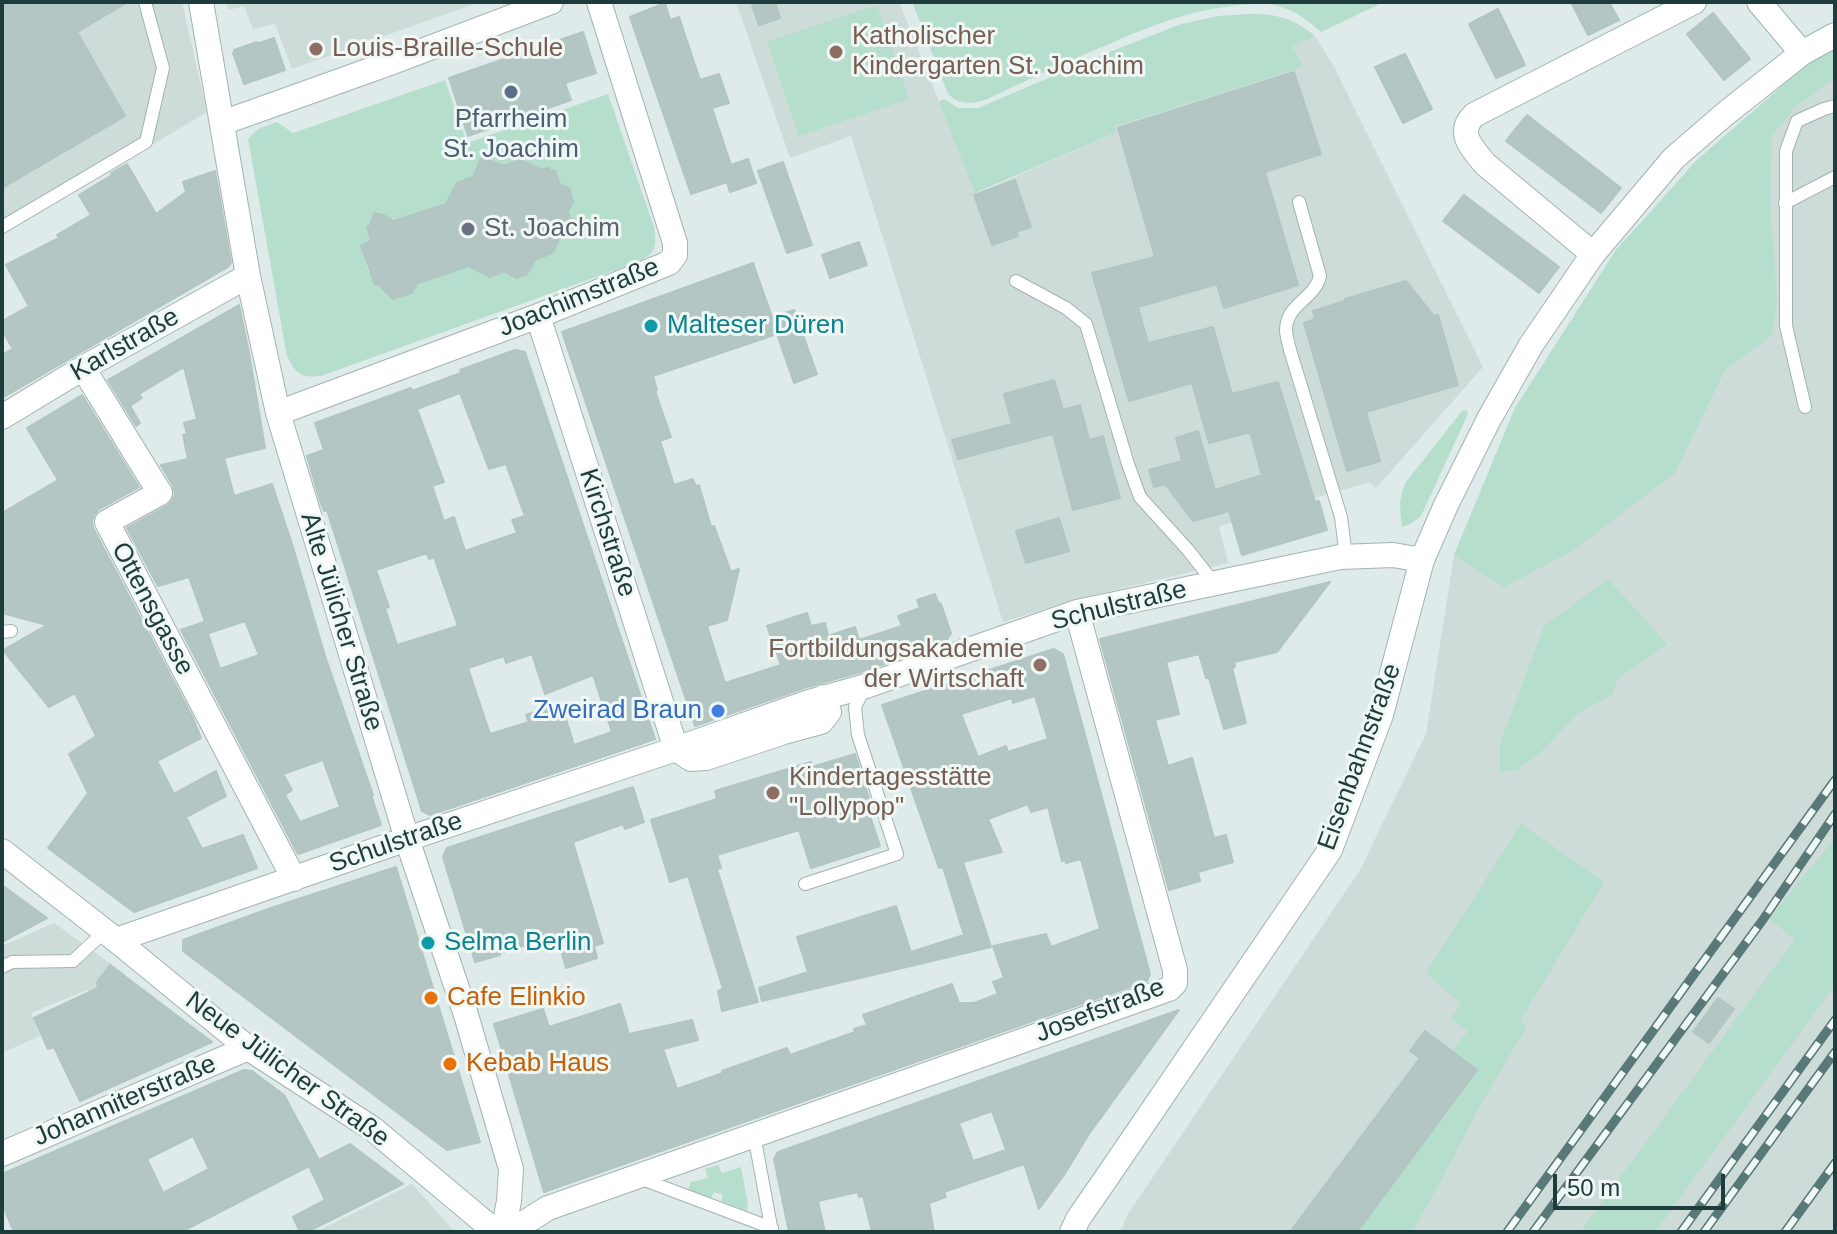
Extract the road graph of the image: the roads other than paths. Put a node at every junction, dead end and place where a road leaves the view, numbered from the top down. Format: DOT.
graph roads {
  1 [pos="145,2"];
  2 [pos="201,2"];
  3 [pos="551,2"];
  4 [pos="599,2"];
  5 [pos="1694,2"];
  6 [pos="1759,2"];
  7 [pos="1835,35"];
  8 [pos="1802,53"];
  9 [pos="1835,106"];
  10 [pos="222,123"];
  11 [pos="1835,177"];
  12 [pos="1299,202"];
  13 [pos="1785,203"];
  14 [pos="2,227"];
  15 [pos="1593,254"];
  16 [pos="248,276"];
  17 [pos="1016,281"];
  18 [pos="538,316"];
  19 [pos="83,368"];
  20 [pos="1805,407"];
  21 [pos="278,413"];
  22 [pos="2,417"];
  23 [pos="1346,557"];
  24 [pos="1422,560"];
  25 [pos="1214,583"];
  26 [pos="1077,612"];
  27 [pos="866,686"];
  28 [pos="676,749"];
  29 [pos="407,839"];
  30 [pos="2,851"];
  31 [pos="294,879"];
  32 [pos="805,884"];
  33 [pos="110,935"];
  34 [pos="2,967"];
  35 [pos="248,1048"];
  36 [pos="754,1135"];
  37 [pos="2,1154"];
  38 [pos="636,1177"];
  39 [pos="772,1230"];
  40 [pos="496,1232"];
  41 [pos="503,1232"];
  42 [pos="510,1232"];
  43 [pos="1072,1232"];
  1 -- 14 [label="lane"];
  2 -- 10 [label="street, Alte Jülicher Straße"];
  3 -- 10 [label="street"];
  4 -- 18 [label="street, Joachimstraße"];
  5 -- 15 [label="street"];
  6 -- 8 [label="street"];
  7 -- 8 [label="street, Eisenbahnstraße"];
  8 -- 15 [label="street, Eisenbahnstraße"];
  9 -- 13 [label="lane"];
  10 -- 16 [label="street, Alte Jülicher Straße"];
  11 -- 13 [label="lane"];
  12 -- 23 [label="lane"];
  13 -- 20 [label="lane"];
  15 -- 24 [label="street, Eisenbahnstraße"];
  16 -- 19 [label="street, Karlstraße"];
  16 -- 21 [label="street, Alte Jülicher Straße"];
  17 -- 25 [label="lane"];
  18 -- 21 [label="street, Joachimstraße"];
  18 -- 28 [label="street, Kirchstraße"];
  19 -- 22 [label="street, Karlstraße"];
  19 -- 31 [label="street, Ottensgasse"];
  21 -- 29 [label="street, Alte Jülicher Straße"];
  23 -- 24 [label="street, Schulstraße"];
  23 -- 25 [label="street, Schulstraße"];
  24 -- 43 [label="street, Eisenbahnstraße"];
  25 -- 26 [label="street, Schulstraße"];
  26 -- 27 [label="street, Schulstraße"];
  26 -- 36 [label="street, Josefstraße"];
  27 -- 28 [label="street, Schulstraße"];
  27 -- 32 [label="lane"];
  28 -- 29 [label="street, Schulstraße"];
  29 -- 31 [label="street, Schulstraße"];
  29 -- 41 [label="street, Alte Jülicher Straße"];
  30 -- 33 [label="street, Neue Jülicher Straße"];
  31 -- 33 [label="street, Schulstraße"];
  33 -- 34 [label="lane"];
  33 -- 35 [label="street, Neue Jülicher Straße"];
  35 -- 37 [label="street, Johanniterstraße"];
  35 -- 40 [label="street, Neue Jülicher Straße"];
  36 -- 38 [label="street, Josefstraße"];
  36 -- 39 [label="lane"];
  38 -- 39 [label="lane"];
  38 -- 42 [label="street, Josefstraße"];
}
